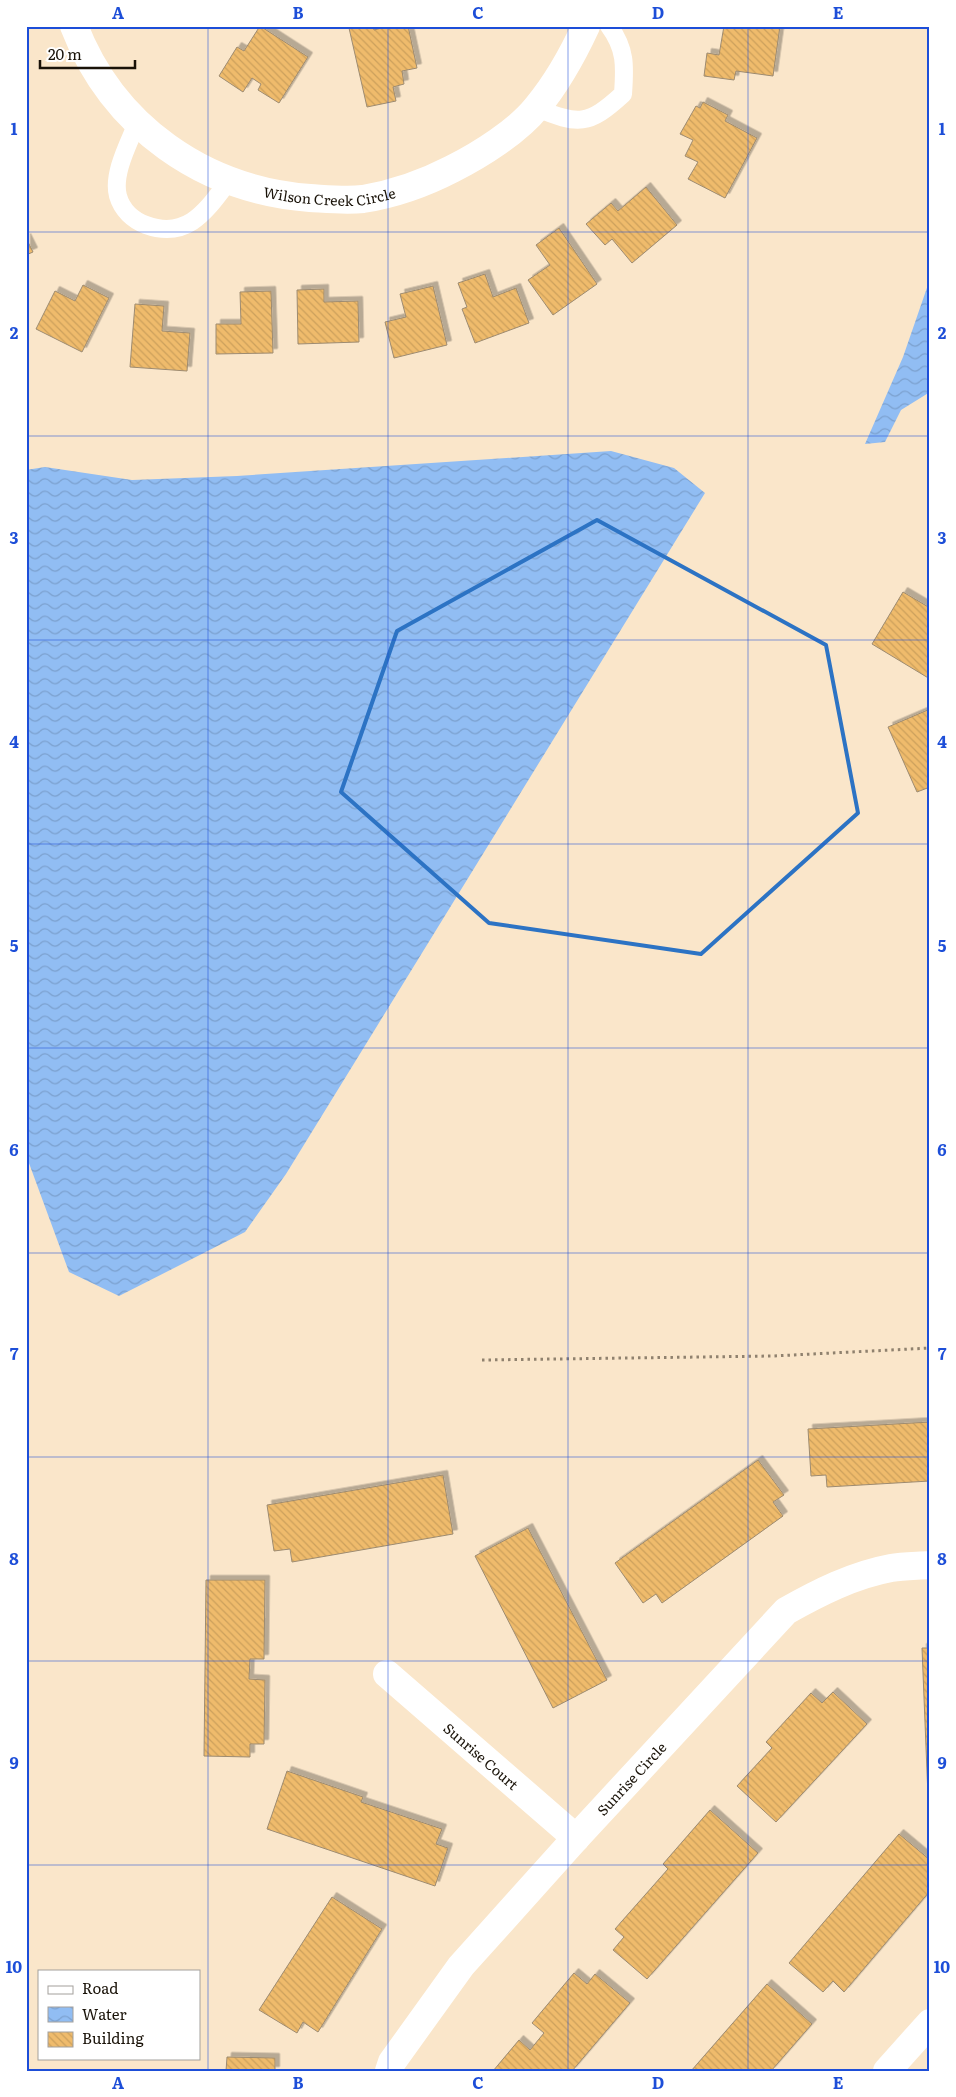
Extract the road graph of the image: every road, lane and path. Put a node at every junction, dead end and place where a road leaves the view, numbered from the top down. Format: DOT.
graph roads {
  1 [pos="74,26"];
  2 [pos="586,26"];
  3 [pos="609,26"];
  4 [pos="536,108"];
  5 [pos="137,123"];
  6 [pos="228,182"];
  7 [pos="930,1348"];
  8 [pos="482,1360"];
  9 [pos="930,1565"];
  10 [pos="387,1674"];
  11 [pos="576,1838"];
  12 [pos="930,2023"];
  13 [pos="388,2071"];
  14 [pos="887,2071"];
  1 -- 5 [label="street, Wilson Creek Circle"];
  2 -- 4 [label="street, Wilson Creek Circle"];
  3 -- 4 [label="lane"];
  4 -- 6 [label="street, Wilson Creek Circle"];
  5 -- 6 [label="street, Wilson Creek Circle"];
  5 -- 6 [label="lane"];
  7 -- 8 [label="path"];
  9 -- 11 [label="street, Sunrise Circle"];
  10 -- 11 [label="street, Sunrise Court"];
  11 -- 13 [label="street, Sunrise Circle"];
  12 -- 14 [label="street"];
}
